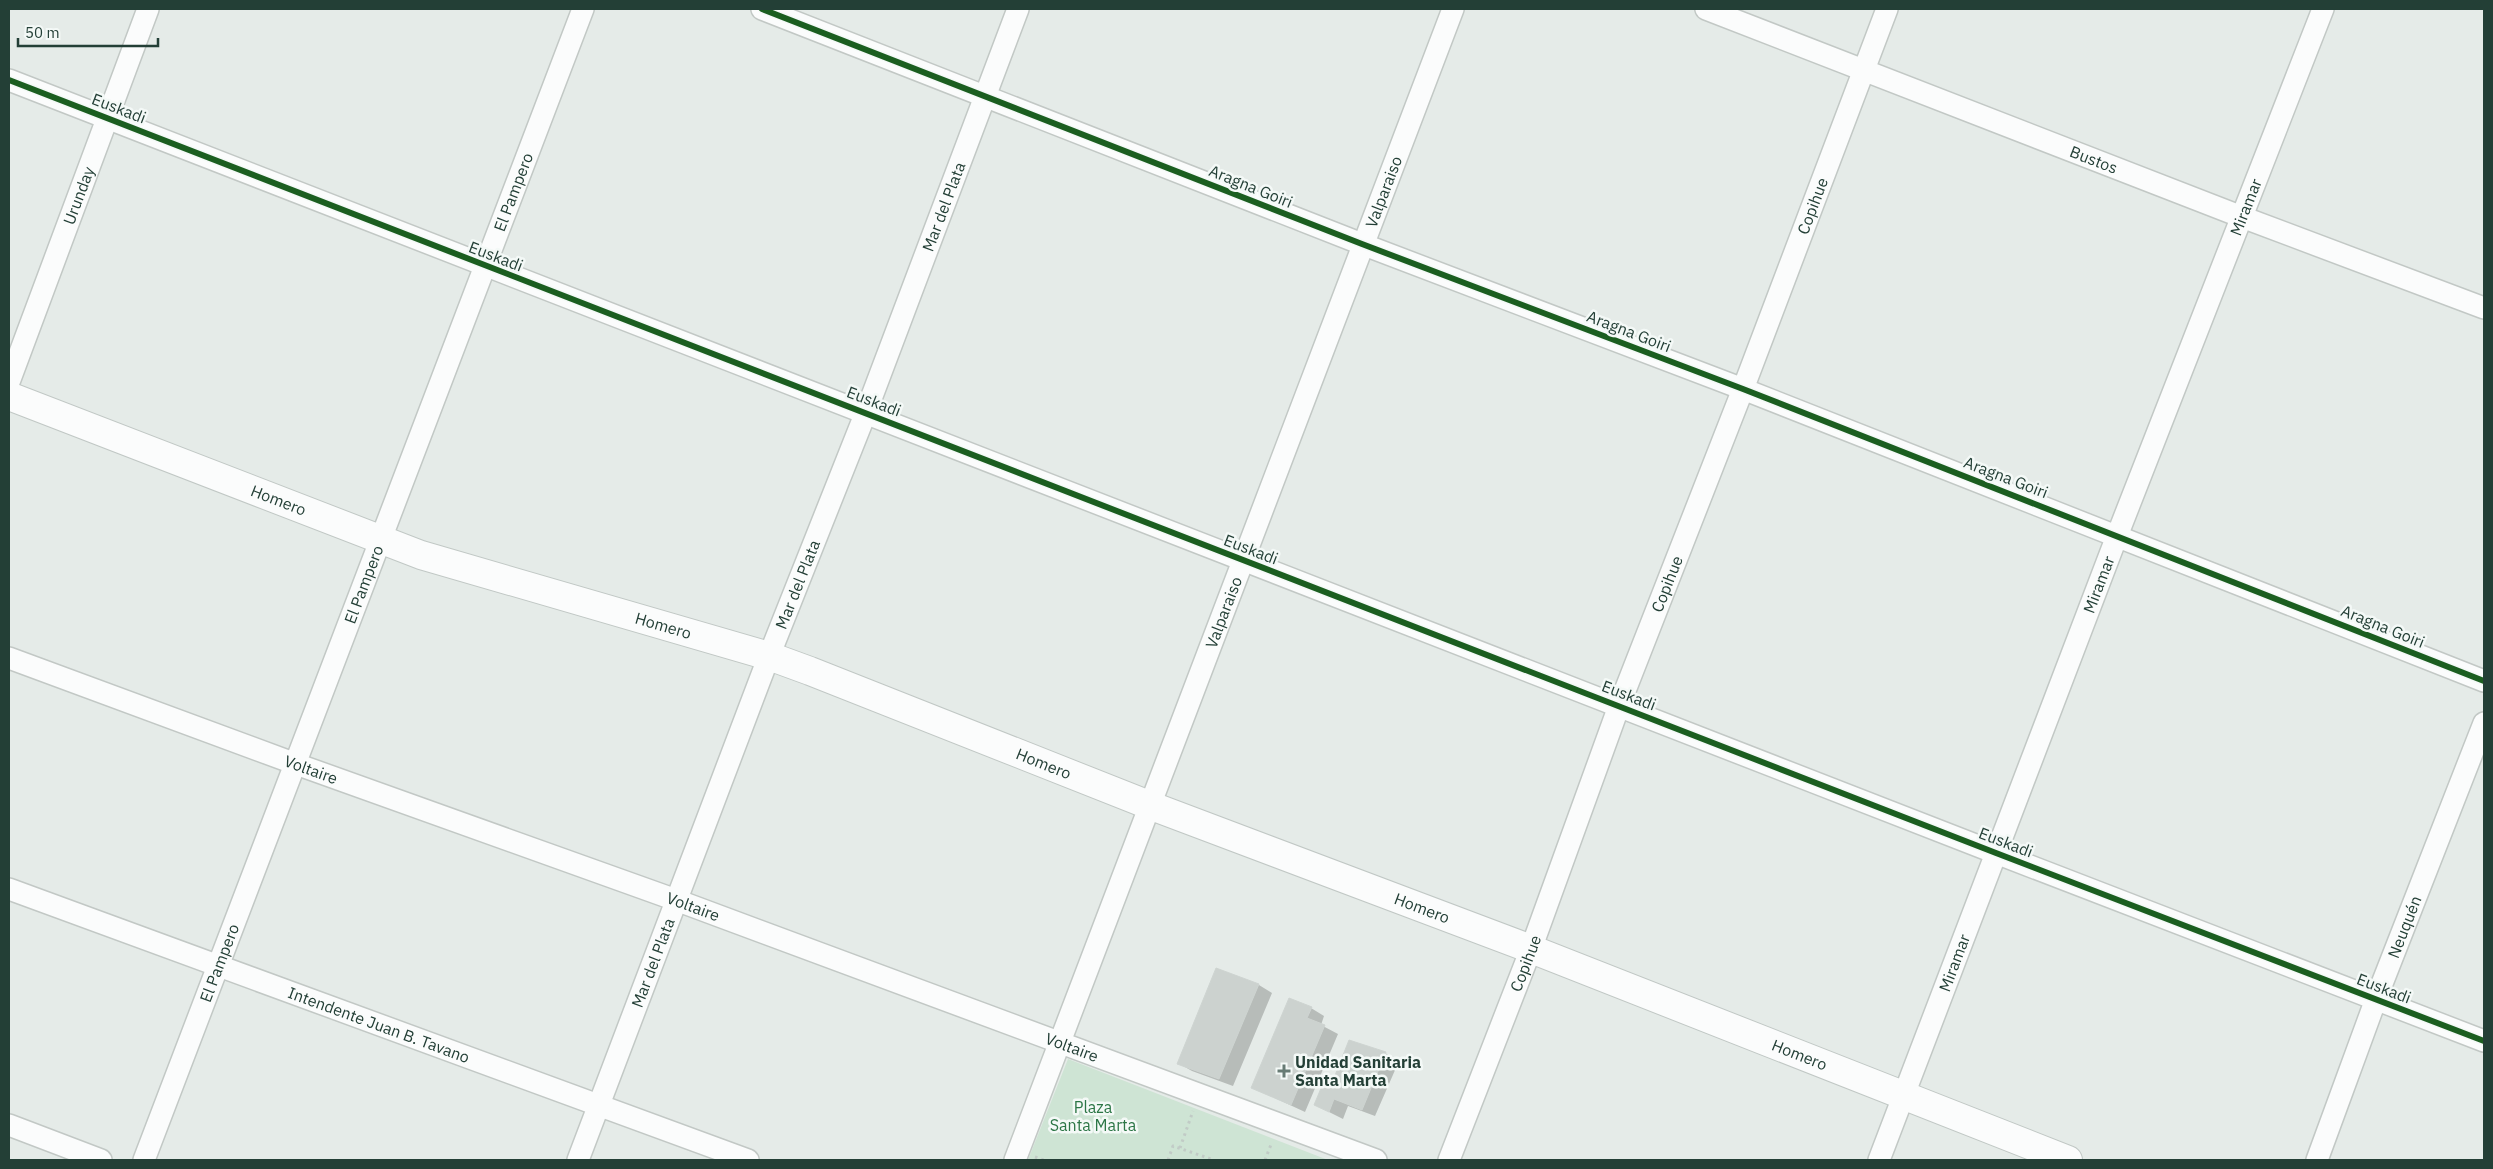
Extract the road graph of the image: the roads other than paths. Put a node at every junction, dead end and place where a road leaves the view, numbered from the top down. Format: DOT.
graph roads {
  1 [pos="148,9"];
  2 [pos="583,9"];
  3 [pos="762,9"];
  4 [pos="1018,9"];
  5 [pos="1453,9"];
  6 [pos="1706,9"];
  7 [pos="1887,9"];
  8 [pos="2323,9"];
  9 [pos="1864,70"];
  10 [pos="9,80"];
  11 [pos="986,95"];
  12 [pos="106,117"];
  13 [pos="2242,217"];
  14 [pos="1362,244"];
  15 [pos="485,267"];
  16 [pos="2484,308"];
  17 [pos="9,382"];
  18 [pos="1744,389"];
  19 [pos="9,396"];
  20 [pos="866,412"];
  21 [pos="2117,536"];
  22 [pos="380,539"];
  23 [pos="1243,560"];
  24 [pos="769,656"];
  25 [pos="9,658"];
  26 [pos="2484,681"];
  27 [pos="1619,706"];
  28 [pos="2484,723"];
  29 [pos="296,764"];
  30 [pos="1149,805"];
  31 [pos="1996,853"];
  32 [pos="9,890"];
  33 [pos="676,900"];
  34 [pos="1531,949"];
  35 [pos="219,965"];
  36 [pos="2376,999"];
  37 [pos="2484,1041"];
  38 [pos="1058,1042"];
  39 [pos="1904,1096"];
  40 [pos="599,1106"];
  41 [pos="9,1125"];
  42 [pos="101,1160"];
  43 [pos="144,1160"];
  44 [pos="578,1160"];
  45 [pos="748,1160"];
  46 [pos="1015,1160"];
  47 [pos="1376,1160"];
  48 [pos="1449,1160"];
  49 [pos="1879,1160"];
  50 [pos="2068,1160"];
  51 [pos="2317,1160"];
  1 -- 12 [label="street, Urunday"];
  2 -- 15 [label="street, El Pampero"];
  3 -- 11 [label="street, Aragna Goiri"];
  4 -- 11 [label="street, Mar del Plata"];
  5 -- 14 [label="street, Valparaiso"];
  6 -- 9 [label="street, Bustos"];
  7 -- 9 [label="street, Copihue"];
  8 -- 13 [label="street, Miramar"];
  9 -- 13 [label="street, Bustos"];
  9 -- 18 [label="street, Copihue"];
  10 -- 12 [label="street, Euskadi"];
  11 -- 14 [label="street, Aragna Goiri"];
  11 -- 20 [label="street, Mar del Plata"];
  12 -- 15 [label="street, Euskadi"];
  12 -- 17 [label="street, Urunday"];
  13 -- 16 [label="street, Bustos"];
  13 -- 21 [label="street, Miramar"];
  14 -- 18 [label="street, Aragna Goiri"];
  14 -- 23 [label="street, Valparaiso"];
  15 -- 20 [label="street, Euskadi"];
  15 -- 22 [label="street, El Pampero"];
  18 -- 21 [label="street, Aragna Goiri"];
  18 -- 27 [label="street, Copihue"];
  19 -- 22 [label="main road, Homero"];
  20 -- 23 [label="street, Euskadi"];
  20 -- 24 [label="street, Mar del Plata"];
  21 -- 26 [label="street, Aragna Goiri"];
  21 -- 31 [label="street, Miramar"];
  22 -- 24 [label="main road, Homero"];
  22 -- 29 [label="street, El Pampero"];
  23 -- 27 [label="street, Euskadi"];
  23 -- 30 [label="street, Valparaiso"];
  24 -- 30 [label="main road, Homero"];
  24 -- 33 [label="street, Mar del Plata"];
  25 -- 29 [label="street, Voltaire"];
  27 -- 31 [label="street, Euskadi"];
  27 -- 34 [label="street, Copihue"];
  28 -- 36 [label="street, Neuquén"];
  29 -- 33 [label="street, Voltaire"];
  29 -- 35 [label="street, El Pampero"];
  30 -- 34 [label="main road, Homero"];
  30 -- 38 [label="street, Valparaiso"];
  31 -- 36 [label="street, Euskadi"];
  31 -- 39 [label="street, Miramar"];
  32 -- 35 [label="street, Intendente Juan B. Tavano"];
  33 -- 38 [label="street, Voltaire"];
  33 -- 40 [label="street, Mar del Plata"];
  34 -- 39 [label="main road, Homero"];
  34 -- 48 [label="street, Copihue"];
  35 -- 40 [label="street, Intendente Juan B. Tavano"];
  35 -- 43 [label="street, El Pampero"];
  36 -- 37 [label="street, Euskadi"];
  36 -- 51 [label="street, Neuquén"];
  38 -- 46 [label="street, Valparaiso"];
  38 -- 47 [label="street, Voltaire"];
  39 -- 49 [label="street, Miramar"];
  39 -- 50 [label="main road, Homero"];
  40 -- 44 [label="street, Mar del Plata"];
  40 -- 45 [label="street, Intendente Juan B. Tavano"];
  41 -- 42 [label="street"];
}
